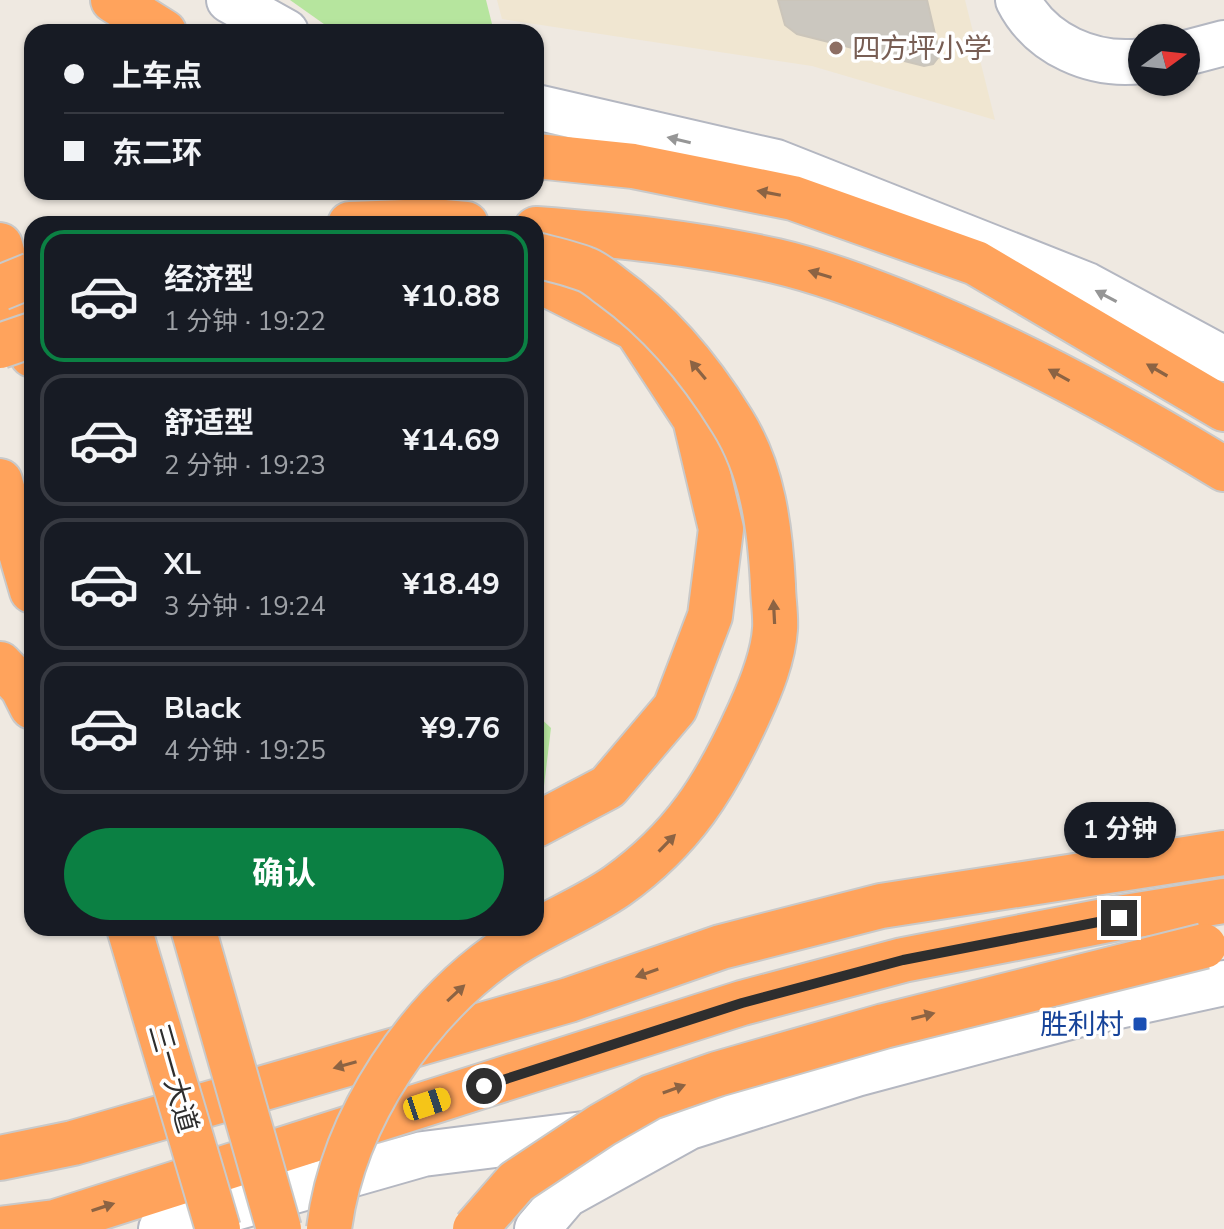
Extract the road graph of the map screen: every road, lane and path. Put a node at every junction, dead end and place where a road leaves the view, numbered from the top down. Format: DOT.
graph roads {
  1 [pos="113,0"];
  2 [pos="229,0"];
  3 [pos="1018,0"];
  4 [pos="151,24"];
  5 [pos="272,24"];
  6 [pos="1224,43"];
  7 [pos="1200,49"];
  8 [pos="1128,63"];
  9 [pos="544,109"];
  10 [pos="544,157"];
  11 [pos="544,230"];
  12 [pos="0,245"];
  13 [pos="544,257"];
  14 [pos="24,278"];
  15 [pos="544,283"];
  16 [pos="0,288"];
  17 [pos="24,328"];
  18 [pos="24,338"];
  19 [pos="0,346"];
  20 [pos="1224,359"];
  21 [pos="1224,409"];
  22 [pos="1224,469"];
  23 [pos="0,481"];
  24 [pos="24,564"];
  25 [pos="0,664"];
  26 [pos="24,691"];
  27 [pos="544,821"];
  28 [pos="1224,853"];
  29 [pos="1224,901"];
  30 [pos="544,927"];
  31 [pos="131,936"];
  32 [pos="195,936"];
  33 [pos="528,936"];
  34 [pos="1217,957"];
  35 [pos="689,1127"];
  36 [pos="0,1158"];
  37 [pos="0,1229"];
  38 [pos="161,1229"];
  39 [pos="218,1229"];
  40 [pos="279,1229"];
  41 [pos="329,1229"];
  42 [pos="475,1229"];
  43 [pos="537,1229"];
  1 -- 4 [label="highway"];
  2 -- 5 [label="street"];
  3 -- 8 [label="street"];
  6 -- 7 [label="street"];
  20 -- 9 [label="street, one-way"];
  21 -- 10 [label="highway, one-way"];
  22 -- 11 [label="highway, one-way"];
  12 -- 17 [label="highway"];
  30 -- 13 [label="highway, one-way, bridge"];
  14 -- 16 [label="highway, bridge"];
  15 -- 27 [label="highway"];
  18 -- 19 [label="highway, bridge"];
  23 -- 24 [label="highway"];
  25 -- 26 [label="highway"];
  28 -- 36 [label="highway, one-way"];
  37 -- 29 [label="highway, one-way"];
  31 -- 39 [label="highway, 三一大道, bridge"];
  32 -- 40 [label="highway, bridge"];
  41 -- 33 [label="highway, one-way, bridge"];
  34 -- 35 [label="street"];
  42 -- 34 [label="highway, one-way, bridge"];
  35 -- 38 [label="street"];
  35 -- 43 [label="street"];
}
